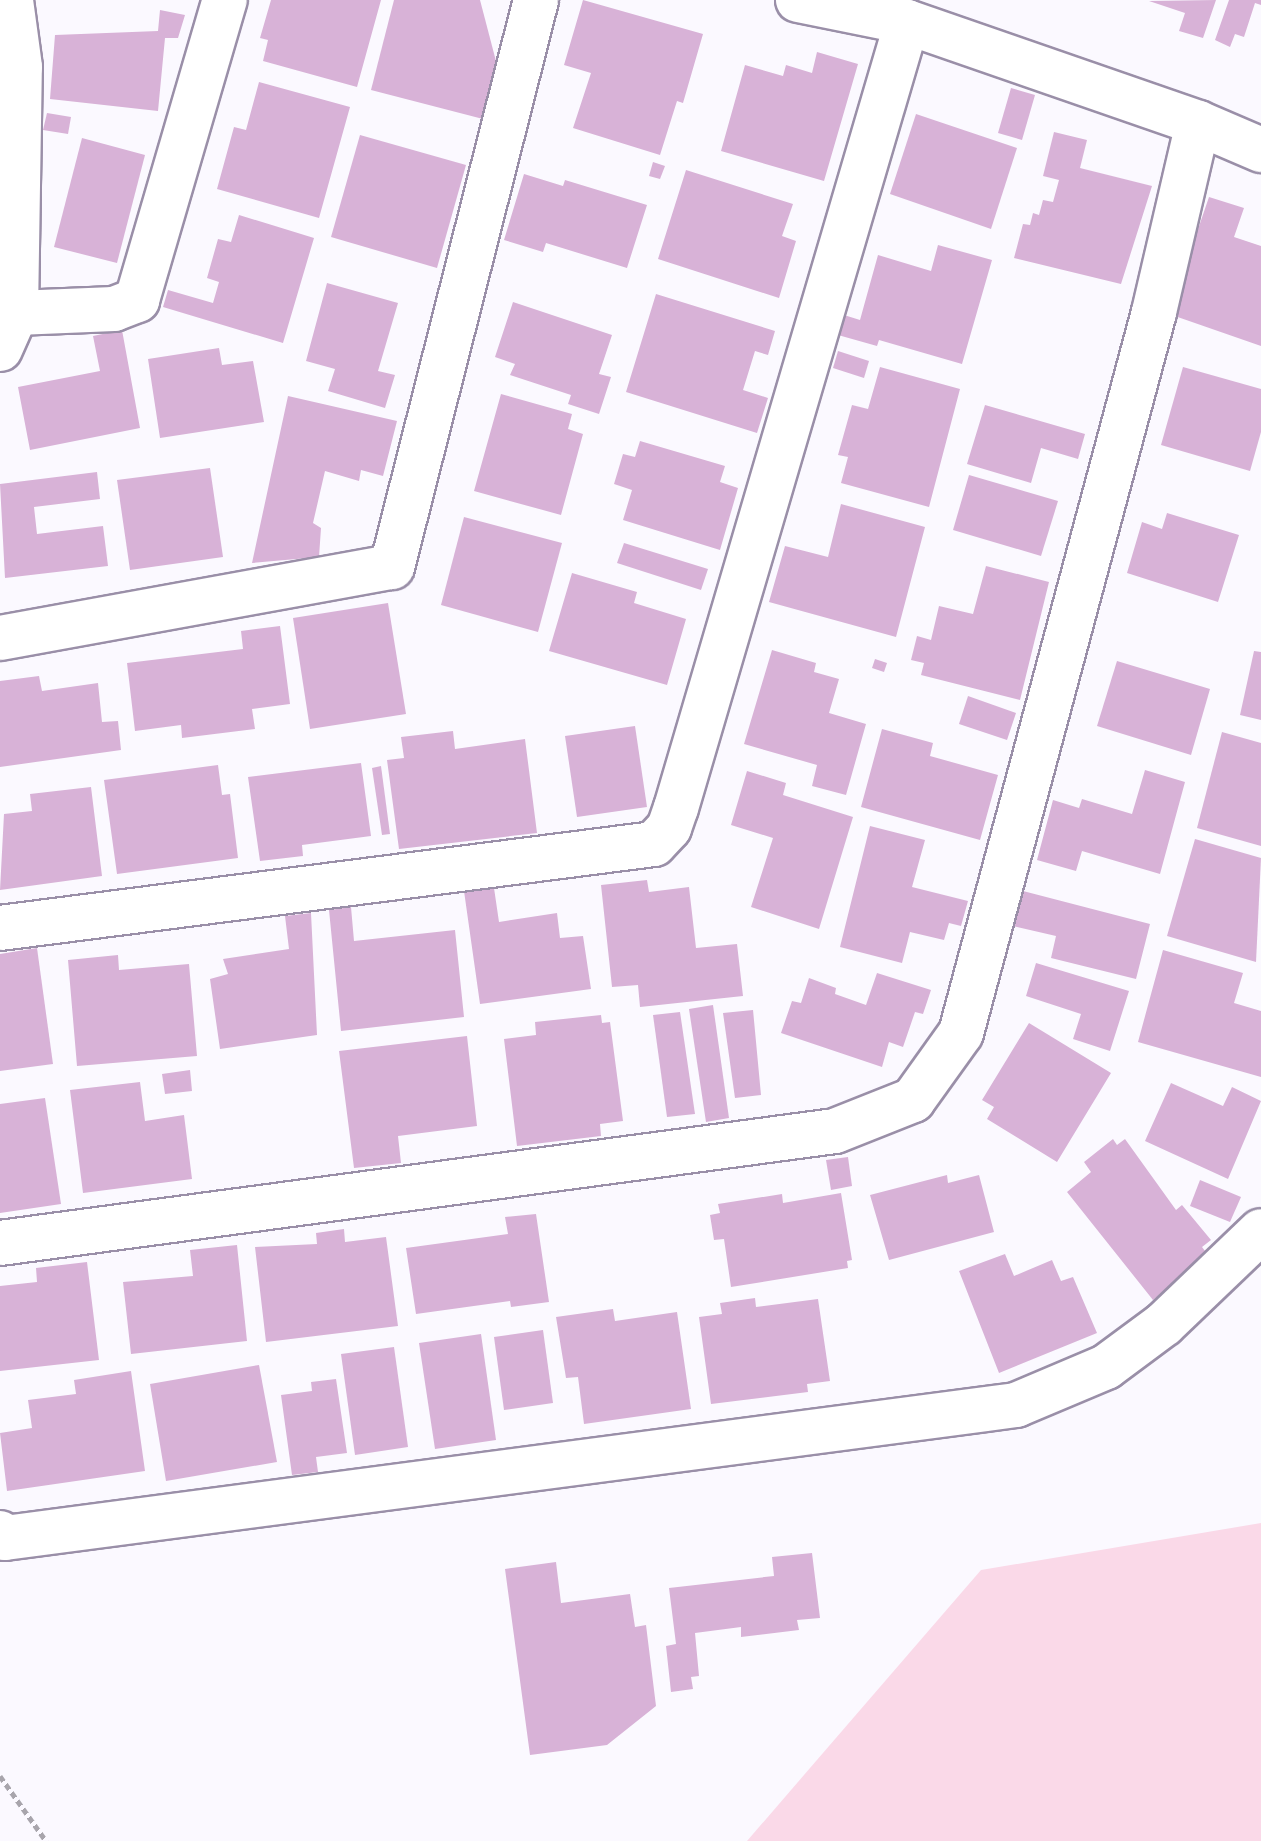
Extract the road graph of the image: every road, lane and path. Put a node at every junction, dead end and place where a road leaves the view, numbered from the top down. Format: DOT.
graph roads {
  1 [pos="11,0"];
  2 [pos="225,0"];
  3 [pos="536,0"];
  4 [pos="798,0"];
  5 [pos="907,22"];
  6 [pos="1198,123"];
  7 [pos="1261,150"];
  8 [pos="8,331"];
  9 [pos="0,638"];
  10 [pos="0,928"];
  11 [pos="1261,1231"];
  12 [pos="0,1243"];
  13 [pos="0,1533"];
  14 [pos="0,1776"];
  15 [pos="46,1841"];
  1 -- 8 [label="street"];
  2 -- 8 [label="street"];
  3 -- 9 [label="street"];
  4 -- 5 [label="street"];
  5 -- 6 [label="street"];
  5 -- 10 [label="street"];
  6 -- 7 [label="street"];
  6 -- 12 [label="street"];
  11 -- 13 [label="street"];
  14 -- 15 [label="path"];
}
